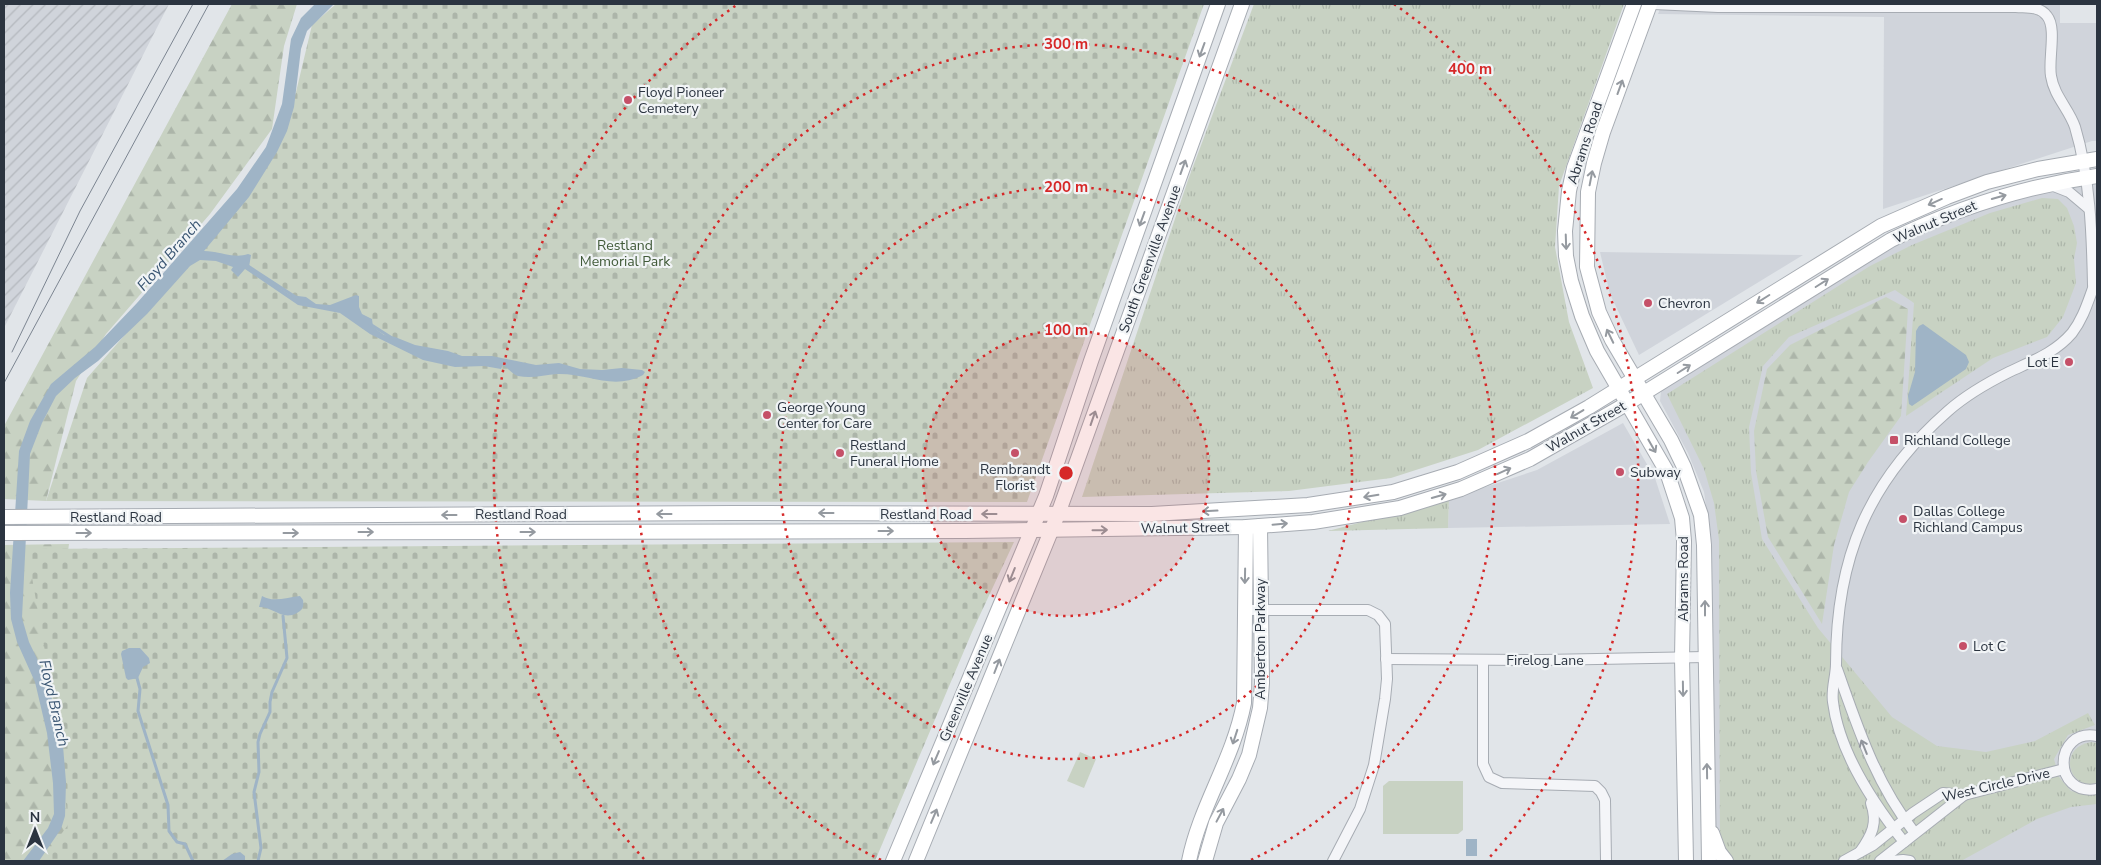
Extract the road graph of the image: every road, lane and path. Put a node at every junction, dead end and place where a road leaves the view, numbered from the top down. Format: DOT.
graph roads {
  1 [pos="1218,4"];
  2 [pos="1242,4"];
  3 [pos="1634,4"];
  4 [pos="1652,4"];
  5 [pos="1589,127"];
  6 [pos="1603,132"];
  7 [pos="2097,159"];
  8 [pos="2082,161"];
  9 [pos="2091,177"];
  10 [pos="2047,184"];
  11 [pos="2089,209"];
  12 [pos="2096,285"];
  13 [pos="1091,361"];
  14 [pos="1110,368"];
  15 [pos="1633,379"];
  16 [pos="1618,388"];
  17 [pos="1642,394"];
  18 [pos="1628,403"];
  19 [pos="1067,437"];
  20 [pos="1084,443"];
  21 [pos="1468,468"];
  22 [pos="1476,483"];
  23 [pos="1038,514"];
  24 [pos="1058,514"];
  25 [pos="6,517"];
  26 [pos="1253,526"];
  27 [pos="1051,530"];
  28 [pos="1031,531"];
  29 [pos="6,533"];
  30 [pos="1245,610"];
  31 [pos="1261,610"];
  32 [pos="1705,657"];
  33 [pos="1682,658"];
  34 [pos="1386,659"];
  35 [pos="1483,660"];
  36 [pos="1836,666"];
  37 [pos="2097,736"];
  38 [pos="2064,769"];
  39 [pos="1877,774"];
  40 [pos="1865,788"];
  41 [pos="2097,789"];
  42 [pos="1964,795"];
  43 [pos="1708,820"];
  44 [pos="1904,820"];
  45 [pos="907,827"];
  46 [pos="1894,830"];
  47 [pos="1914,832"];
  48 [pos="926,835"];
  49 [pos="1904,842"];
  50 [pos="1859,854"];
  51 [pos="893,861"];
  52 [pos="916,861"];
  53 [pos="1189,861"];
  54 [pos="1205,861"];
  55 [pos="1333,861"];
  56 [pos="1606,861"];
  57 [pos="1686,861"];
  58 [pos="1708,861"];
  59 [pos="1726,861"];
  60 [pos="1844,861"];
  61 [pos="1880,861"];
  62 [pos="1892,861"];
  63 [pos="1910,861"];
  1 -- 13 [label="main road, South Greenville Avenue, one-way"];
  14 -- 2 [label="main road, South Greenville Avenue, one-way"];
  3 -- 5 [label="main road, Abrams Road"];
  6 -- 4 [label="main road, Abrams Road, one-way"];
  4 -- 8 [label="street"];
  5 -- 6 [label="main road"];
  5 -- 16 [label="main road, Abrams Road, one-way"];
  15 -- 6 [label="main road, Abrams Road, one-way"];
  7 -- 8 [label="main road, Walnut Street"];
  8 -- 9 [label="street"];
  8 -- 15 [label="main road, Walnut Street, one-way"];
  9 -- 10 [label="main road, Walnut Street"];
  9 -- 11 [label="street"];
  10 -- 11 [label="street"];
  17 -- 10 [label="main road, Walnut Street, one-way"];
  11 -- 12 [label="street"];
  12 -- 36 [label="street"];
  13 -- 14 [label="main road"];
  13 -- 19 [label="main road, South Greenville Avenue"];
  20 -- 14 [label="main road, South Greenville Avenue, one-way"];
  15 -- 16 [label="main road, Walnut Street"];
  15 -- 17 [label="main road, Abrams Road"];
  16 -- 18 [label="main road, Abrams Road"];
  16 -- 21 [label="main road, Walnut Street, one-way"];
  17 -- 18 [label="main road, Walnut Street"];
  32 -- 17 [label="main road, Abrams Road, one-way"];
  22 -- 18 [label="main road, Walnut Street, one-way"];
  18 -- 33 [label="main road, Abrams Road, one-way"];
  19 -- 20 [label="main road"];
  19 -- 23 [label="main road, South Greenville Avenue"];
  20 -- 24 [label="main road, South Greenville Avenue"];
  21 -- 22 [label="main road"];
  21 -- 24 [label="main road, Walnut Street, one-way"];
  26 -- 22 [label="main road, Walnut Street, one-way"];
  23 -- 24 [label="main road, Walnut Street"];
  23 -- 25 [label="main road, Restland Road, one-way"];
  23 -- 28 [label="main road, Greenville Avenue"];
  24 -- 27 [label="main road, Greenville Avenue"];
  27 -- 26 [label="main road, Walnut Street, one-way"];
  26 -- 30 [label="main road, Amberton Parkway, one-way"];
  26 -- 31 [label="main road, Amberton Parkway"];
  27 -- 28 [label="main road, Walnut Street"];
  48 -- 27 [label="main road, Greenville Avenue, one-way"];
  29 -- 28 [label="main road, Restland Road, one-way"];
  28 -- 45 [label="main road, Greenville Avenue, one-way"];
  30 -- 31 [label="street"];
  30 -- 53 [label="main road, Amberton Parkway, one-way"];
  31 -- 34 [label="street"];
  54 -- 31 [label="main road, Amberton Parkway, one-way"];
  32 -- 33 [label="street, Firelog Lane"];
  43 -- 32 [label="main road, Abrams Road, one-way"];
  33 -- 35 [label="street, Firelog Lane"];
  33 -- 57 [label="main road, Abrams Road, one-way"];
  34 -- 35 [label="street, Firelog Lane"];
  34 -- 55 [label="street"];
  35 -- 56 [label="street"];
  39 -- 36 [label="street, one-way"];
  36 -- 40 [label="street"];
  37 -- 38 [label="street"];
  38 -- 41 [label="street"];
  38 -- 42 [label="street, West Circle Drive"];
  39 -- 40 [label="street"];
  39 -- 44 [label="street"];
  40 -- 46 [label="street"];
  40 -- 50 [label="street"];
  42 -- 44 [label="street, West Circle Drive"];
  42 -- 47 [label="street"];
  43 -- 58 [label="main road, Abrams Road"];
  43 -- 59 [label="main road"];
  44 -- 46 [label="street, West Circle Drive"];
  44 -- 47 [label="street"];
  45 -- 48 [label="main road"];
  45 -- 51 [label="main road, Greenville Avenue"];
  46 -- 49 [label="street"];
  46 -- 50 [label="street, West Circle Drive"];
  47 -- 49 [label="street"];
  48 -- 52 [label="main road, Greenville Avenue"];
  49 -- 61 [label="street"];
  50 -- 60 [label="street, West Circle Drive"];
  62 -- 63 [label="street"];
}
